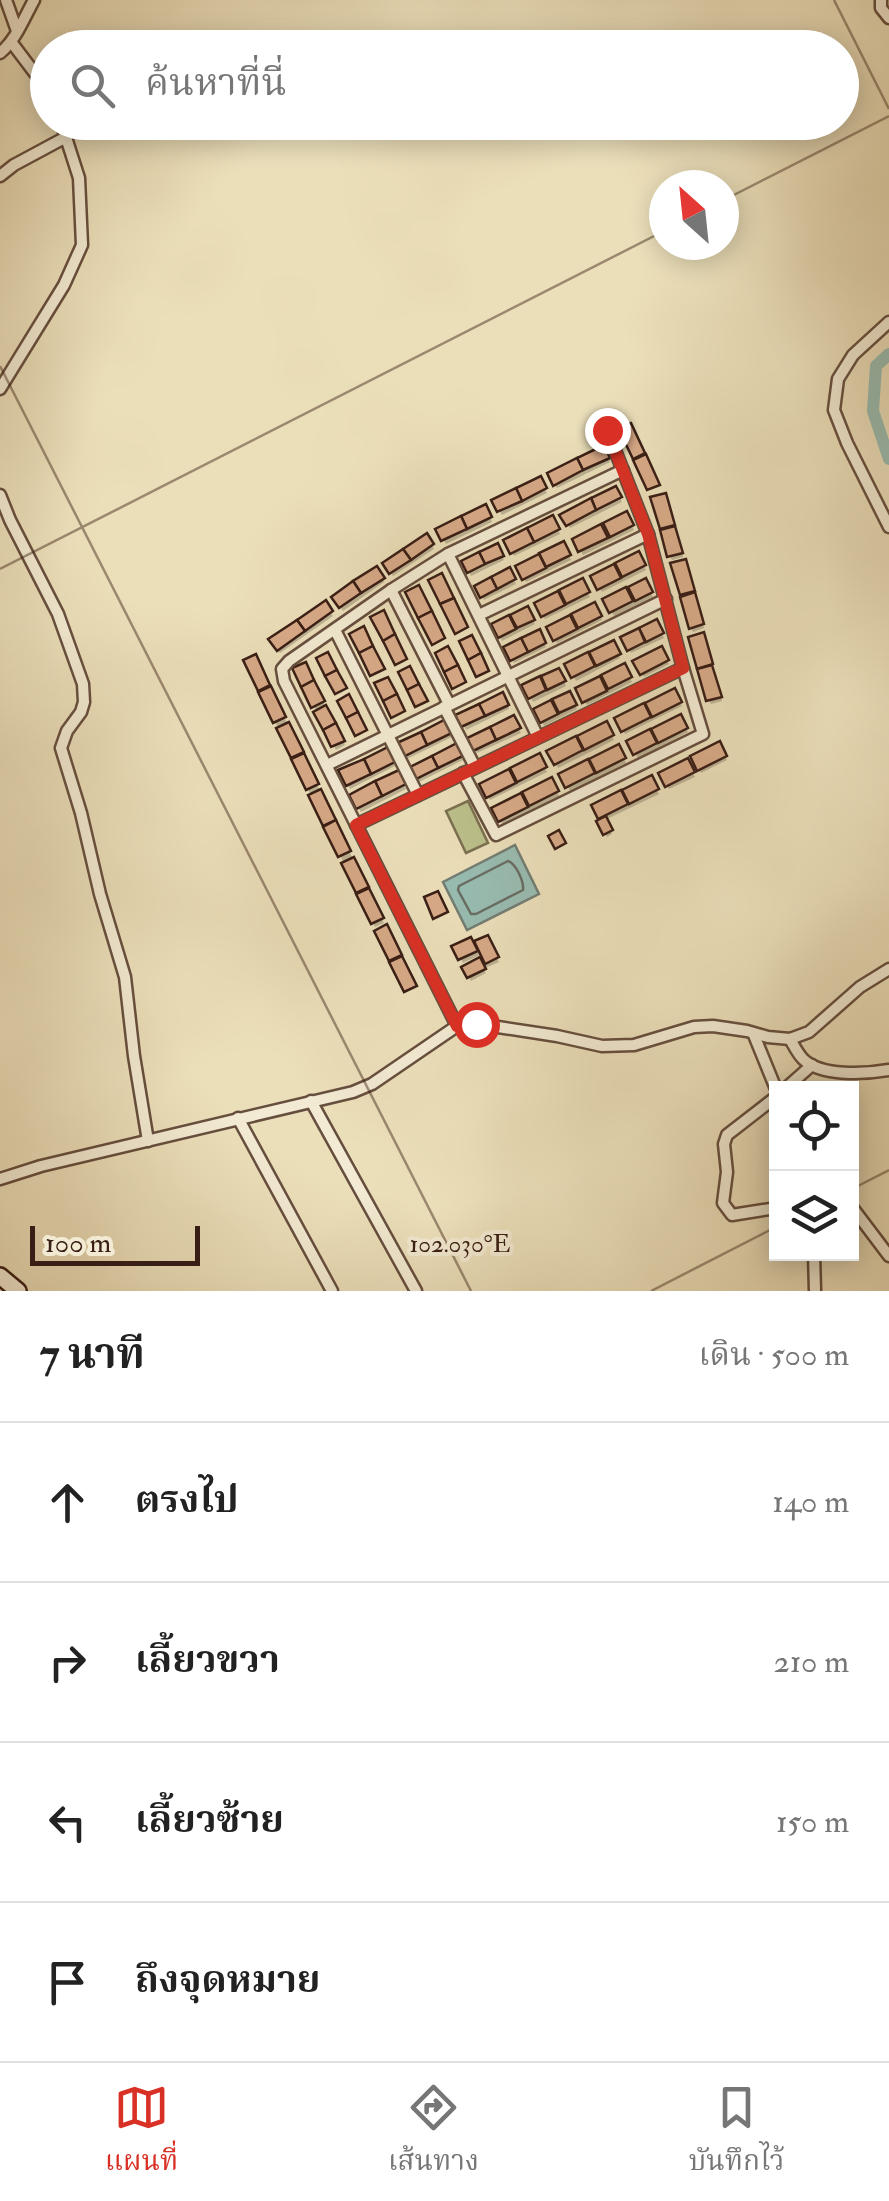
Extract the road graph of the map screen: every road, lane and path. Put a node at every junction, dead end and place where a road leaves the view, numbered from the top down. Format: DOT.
graph roads {
  1 [pos="6,0"];
  2 [pos="34,0"];
  3 [pos="880,0"];
  4 [pos="889,18"];
  5 [pos="16,31"];
  6 [pos="12,43"];
  7 [pos="0,53"];
  8 [pos="30,67"];
  9 [pos="61,140"];
  10 [pos="69,140"];
  11 [pos="0,176"];
  12 [pos="889,322"];
  13 [pos="0,389"];
  14 [pos="607,430"];
  15 [pos="623,470"];
  16 [pos="0,494"];
  17 [pos="889,526"];
  18 [pos="648,534"];
  19 [pos="448,554"];
  20 [pos="391,590"];
  21 [pos="666,599"];
  22 [pos="479,615"];
  23 [pos="335,630"];
  24 [pos="683,668"];
  25 [pos="508,676"];
  26 [pos="446,706"];
  27 [pos="388,735"];
  28 [pos="538,737"];
  29 [pos="326,765"];
  30 [pos="475,767"];
  31 [pos="464,773"];
  32 [pos="418,794"];
  33 [pos="356,825"];
  34 [pos="889,969"];
  35 [pos="457,1026"];
  36 [pos="754,1035"];
  37 [pos="790,1039"];
  38 [pos="812,1065"];
  39 [pos="889,1070"];
  40 [pos="773,1081"];
  41 [pos="794,1081"];
  42 [pos="311,1101"];
  43 [pos="769,1103"];
  44 [pos="238,1118"];
  45 [pos="148,1140"];
  46 [pos="0,1179"];
  47 [pos="769,1209"];
  48 [pos="859,1216"];
  49 [pos="889,1256"];
  50 [pos="814,1261"];
  51 [pos="0,1276"];
  52 [pos="18,1291"];
  53 [pos="332,1291"];
  54 [pos="416,1291"];
  55 [pos="815,1291"];
  1 -- 5 [label="street"];
  2 -- 5 [label="street"];
  3 -- 4 [label="street"];
  5 -- 6 [label="street"];
  6 -- 7 [label="street"];
  6 -- 8 [label="street"];
  9 -- 11 [label="street"];
  10 -- 13 [label="street"];
  12 -- 17 [label="street"];
  14 -- 15 [label="street"];
  15 -- 18 [label="street"];
  15 -- 19 [label="street"];
  16 -- 45 [label="street"];
  18 -- 21 [label="street"];
  18 -- 22 [label="street"];
  19 -- 20 [label="street"];
  19 -- 22 [label="street"];
  20 -- 23 [label="street"];
  20 -- 26 [label="street"];
  21 -- 24 [label="street"];
  21 -- 25 [label="street"];
  22 -- 25 [label="street"];
  23 -- 27 [label="street"];
  23 -- 29 [label="street"];
  24 -- 28 [label="street"];
  24 -- 31 [label="street"];
  25 -- 26 [label="street"];
  25 -- 28 [label="street"];
  26 -- 27 [label="street"];
  26 -- 30 [label="street"];
  27 -- 29 [label="street"];
  27 -- 32 [label="street"];
  28 -- 30 [label="street"];
  29 -- 33 [label="street"];
  30 -- 31 [label="street"];
  31 -- 32 [label="street"];
  32 -- 33 [label="street"];
  33 -- 35 [label="street"];
  34 -- 37 [label="street"];
  35 -- 36 [label="street"];
  35 -- 42 [label="street"];
  36 -- 37 [label="street"];
  36 -- 40 [label="street"];
  37 -- 38 [label="street"];
  38 -- 39 [label="street"];
  38 -- 41 [label="street"];
  42 -- 44 [label="street"];
  42 -- 54 [label="street"];
  43 -- 47 [label="street"];
  44 -- 45 [label="street"];
  44 -- 53 [label="street"];
  45 -- 46 [label="street"];
  48 -- 49 [label="street"];
  50 -- 55 [label="street"];
  51 -- 52 [label="main road"];
}
